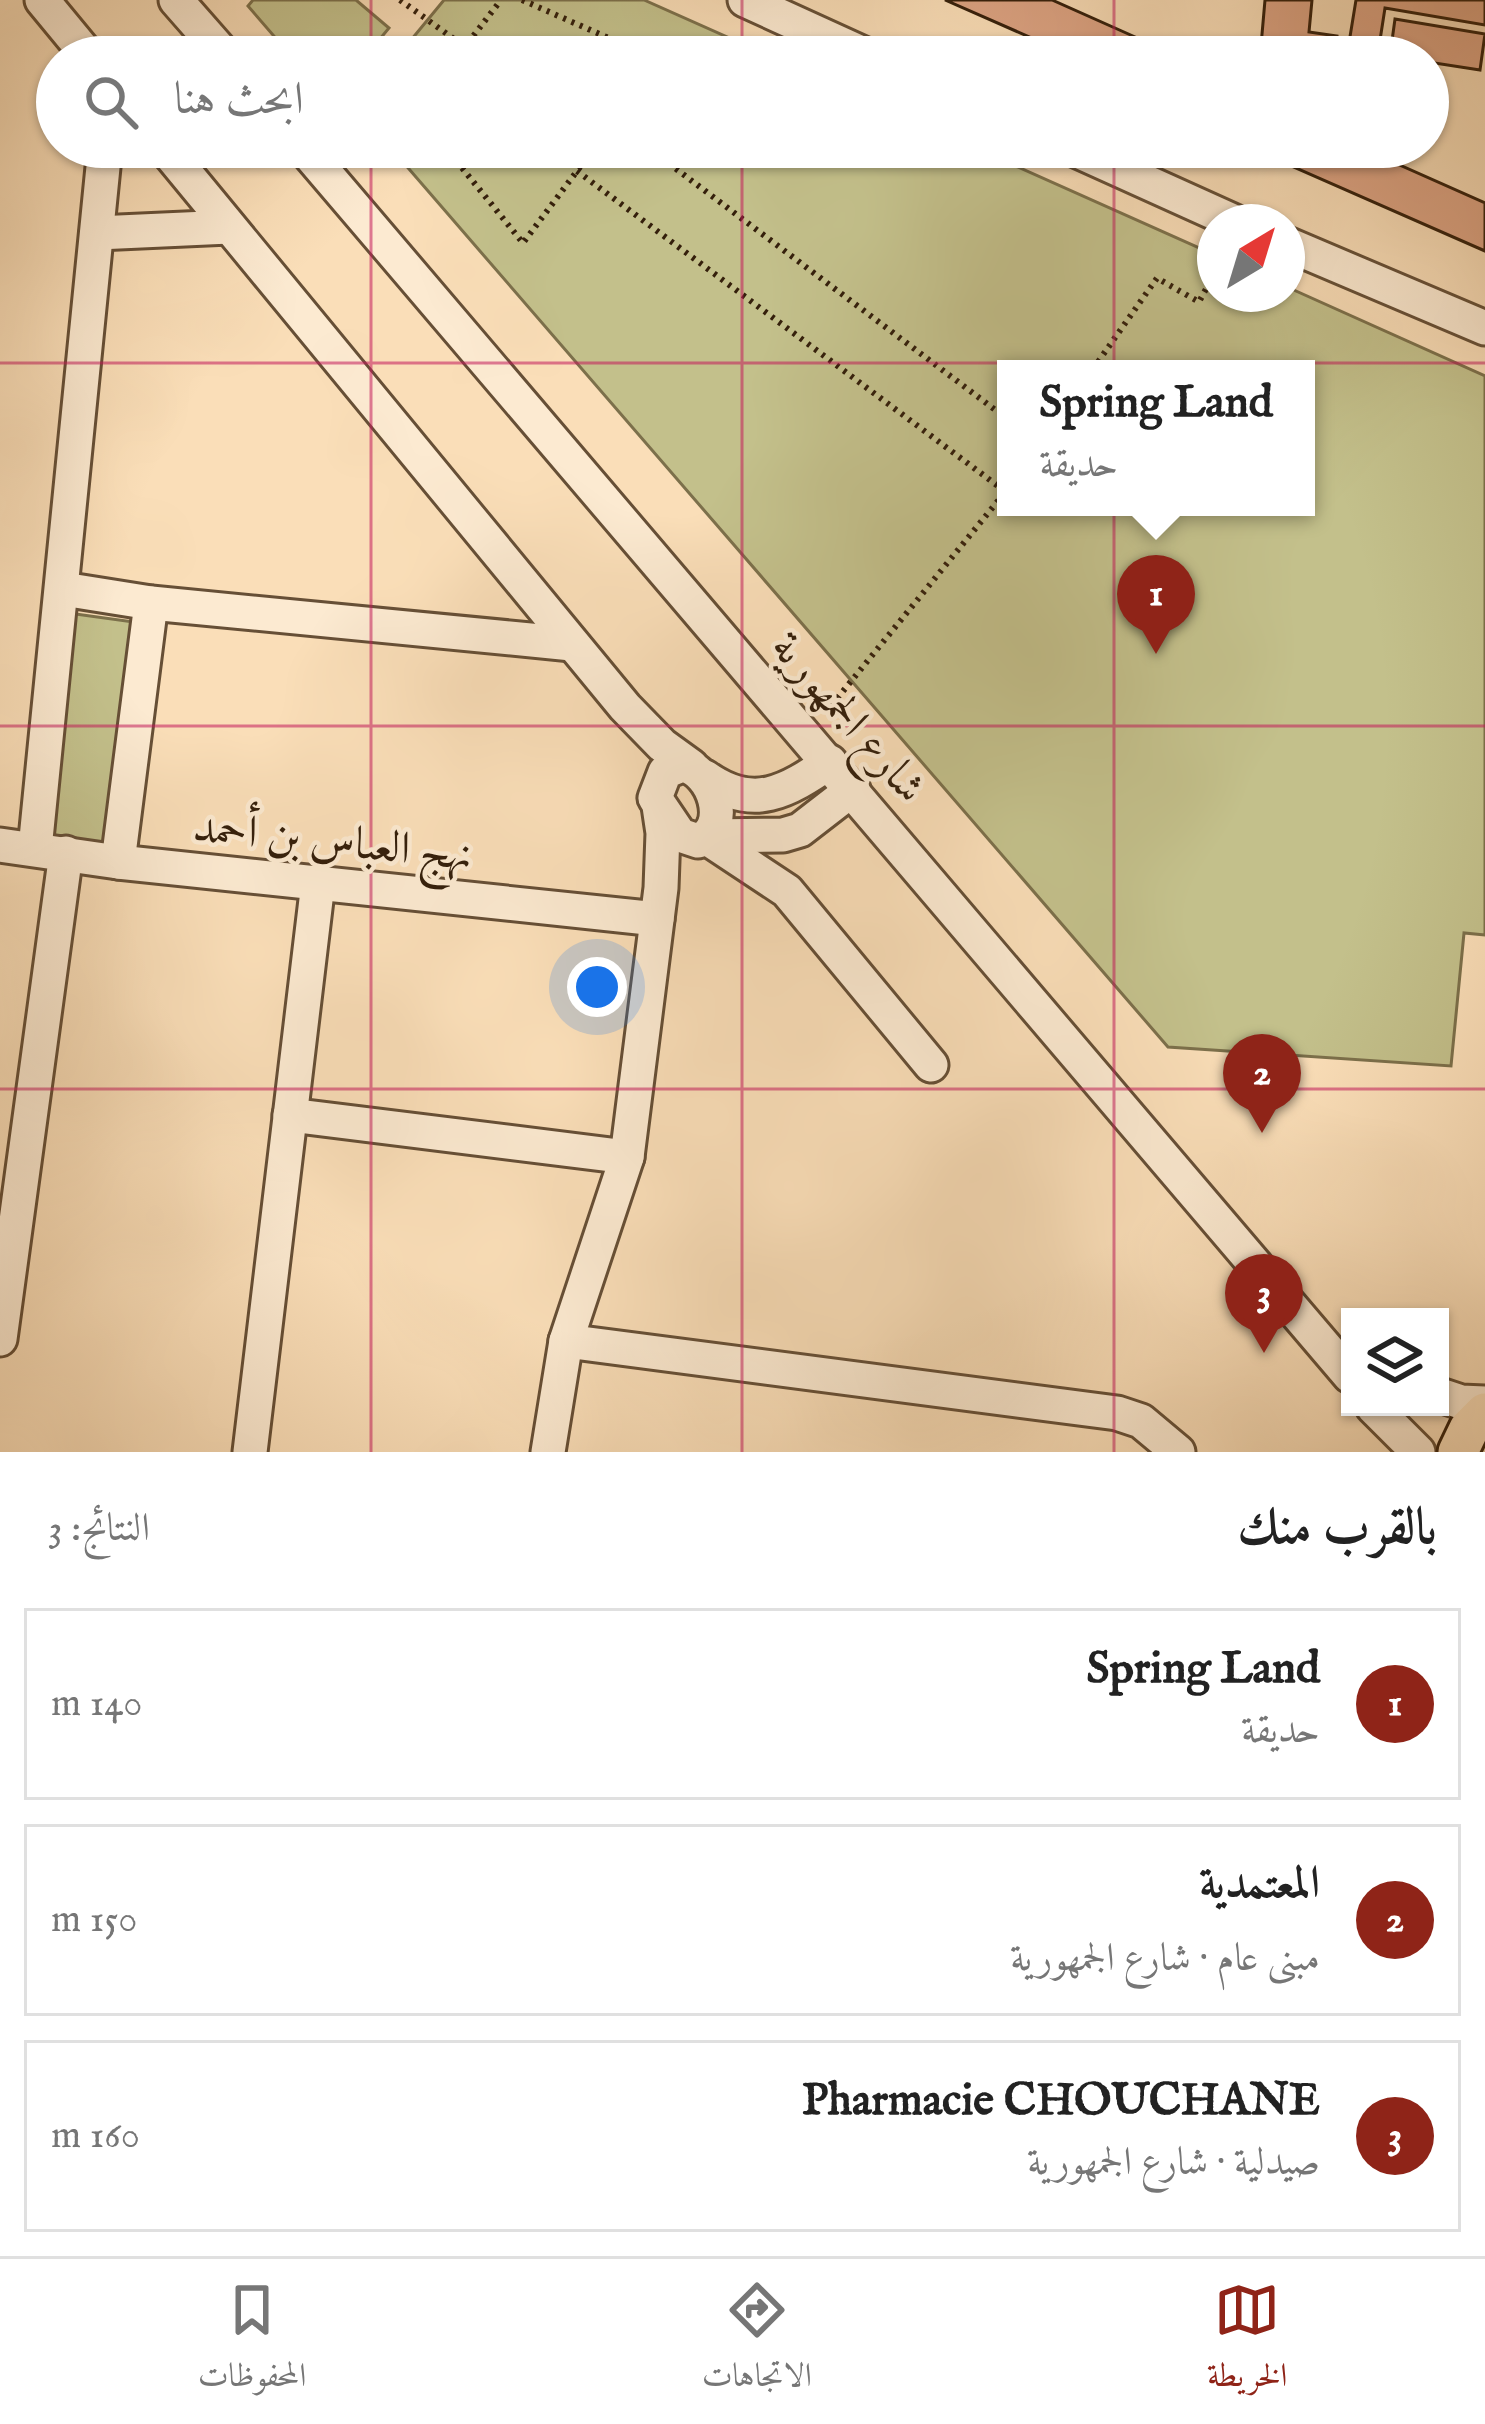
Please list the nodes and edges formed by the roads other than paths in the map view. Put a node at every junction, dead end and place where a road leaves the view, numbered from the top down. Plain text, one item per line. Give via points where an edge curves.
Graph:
1 (42, 0) edge
2 (180, 0) edge
3 (745, 0) edge
4 (72, 36) edge
5 (209, 36) edge
6 (825, 36) edge
7 (104, 168) edge
8 (181, 168) edge
9 (321, 168) edge
10 (1115, 168) edge
11 (1197, 205) edge
12 (230, 227) junction
13 (97, 233) junction
14 (1305, 252) edge
15 (1485, 328) edge
16 (62, 589) junction
17 (151, 603) junction
18 (572, 644) junction
19 (625, 707) junction
20 (830, 762) junction
21 (698, 771) junction
22 (853, 789) junction
23 (657, 797) junction
24 (707, 838) junction
25 (0, 845) edge
26 (50, 851) junction
27 (118, 862) junction
28 (319, 884) junction
29 (659, 903) junction
30 (932, 1065) dead end
31 (290, 1115) junction
32 (627, 1157) junction
33 (0, 1339) edge
34 (566, 1341) junction
35 (1339, 1352) edge
36 (1449, 1398) edge
37 (1485, 1403) edge
38 (1485, 1413) edge
39 (1382, 1416) edge
40 (250, 1452) edge
41 (548, 1452) edge
42 (1178, 1452) edge
43 (1418, 1452) edge
44 (1458, 1452) edge

1 - 4 street
2 - 5 street
3 - 6 street
7 - 13 street
8 - 12 street
9 - 20 street, شارع الجمهورية
10 - 11 street
12 - 13 street
12 - 18 street
13 - 16 street
14 - 15 street
16 - 17 street
16 - 26 street
17 - 18 street
17 - 27 street
18 - 19 street
19 - 21 street
19 - 23 street
20 - 21 street via 770,795 722,789
20 - 22 street, شارع الجمهورية
21 - 23 street via 665,772
21 - 24 street via 716,817
22 - 24 street via 800,830
22 - 35 street, شارع الجمهورية
23 - 24 street via 685,839
23 - 29 street
24 - 29 street via 672,866
24 - 30 street via 787,891
25 - 26 street, نهج العباس بن أحمد
26 - 27 street, نهج العباس بن أحمد
26 - 33 street
27 - 28 street, نهج العباس بن أحمد
28 - 29 street, نهج العباس بن أحمد
28 - 31 street
29 - 32 street
31 - 32 street
31 - 40 street
32 - 34 street
34 - 41 street
34 - 42 street via 1117,1413 1141,1421
36 - 37 street
38 - 44 main road
39 - 43 street

